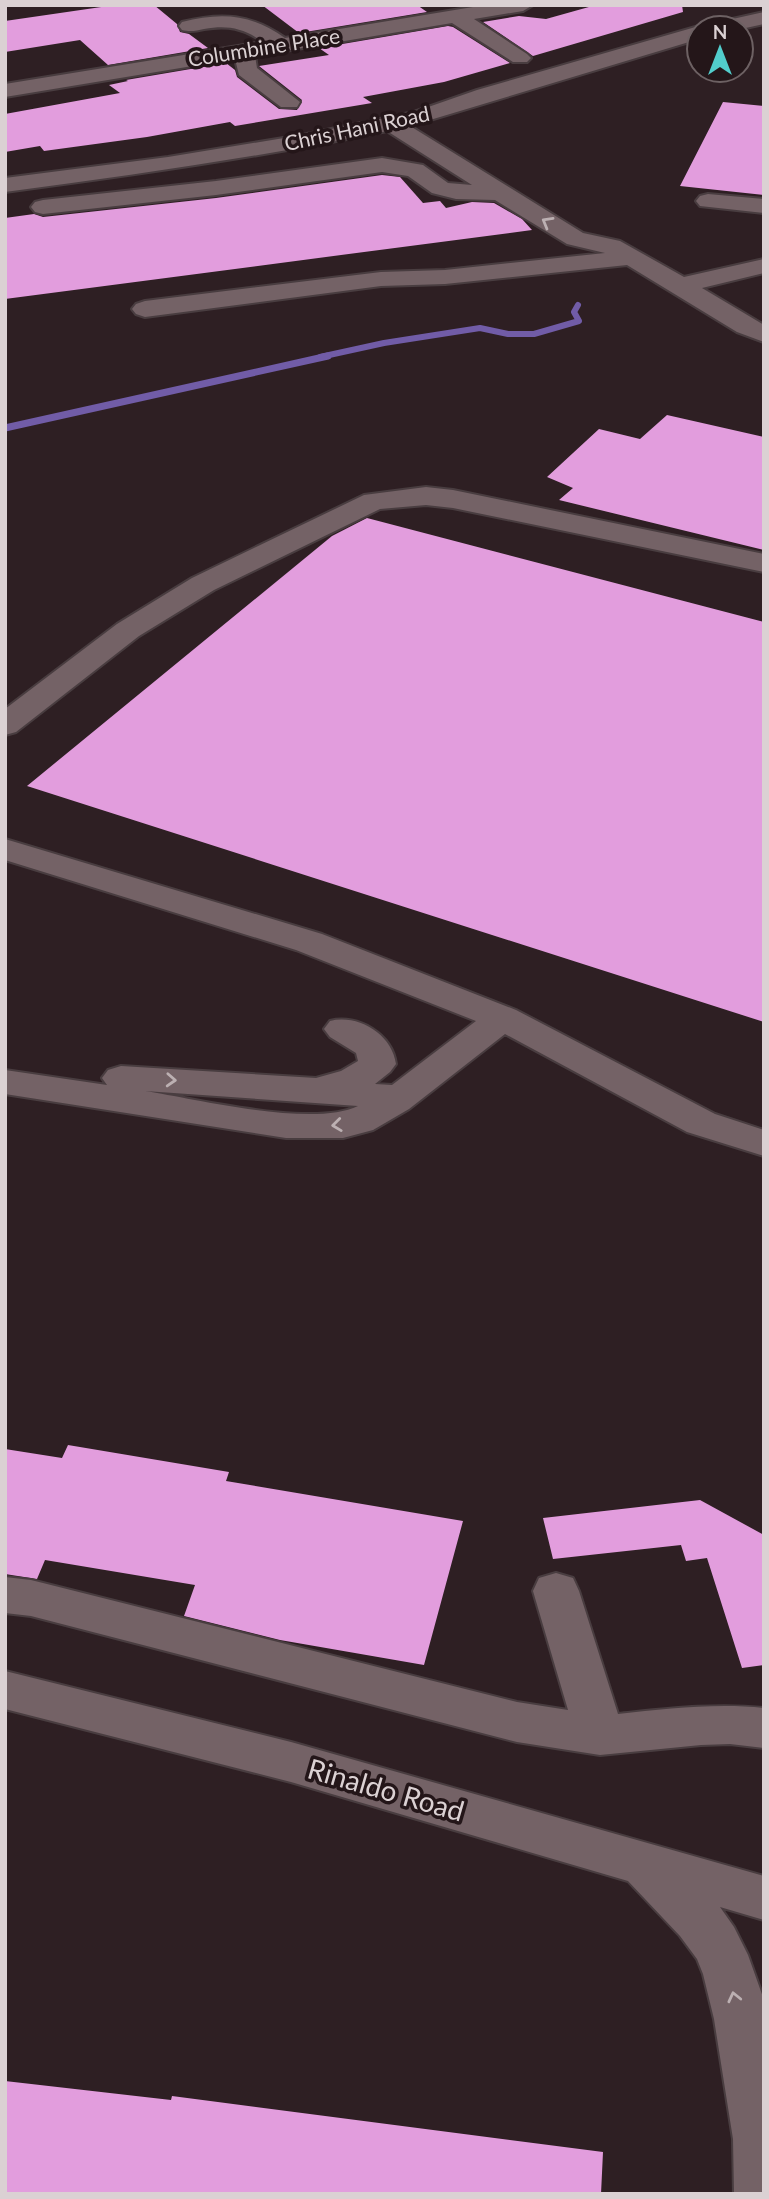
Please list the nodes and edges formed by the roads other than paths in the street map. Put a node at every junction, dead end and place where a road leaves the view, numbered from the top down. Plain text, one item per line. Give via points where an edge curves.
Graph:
1 (252, 5) edge
2 (523, 5) edge
3 (455, 16) junction
4 (188, 26) dead end
5 (685, 36) edge
6 (273, 39) junction
7 (244, 51) junction
8 (520, 58) dead end
9 (5, 91) edge
10 (289, 102) dead end
11 (419, 118) junction
12 (391, 124) junction
13 (527, 183) dead end
14 (5, 185) edge
15 (503, 193) junction
16 (708, 201) dead end
17 (764, 206) edge
18 (18, 210) dead end
19 (584, 217) dead end
20 (621, 251) junction
21 (764, 266) edge
22 (681, 285) junction
23 (145, 309) dead end
24 (764, 334) edge
25 (764, 563) edge
26 (5, 724) edge
27 (5, 849) edge
28 (503, 1018) junction
29 (343, 1029) dead end
30 (5, 1070) edge
31 (5, 1082) edge
32 (312, 1089) junction
33 (398, 1098) junction
34 (764, 1143) edge
35 (556, 1591) dead end
36 (5, 1595) edge
37 (5, 1690) edge
38 (764, 1728) edge
39 (600, 1735) junction
40 (641, 1864) junction
41 (764, 1898) edge
42 (763, 2061) edge
43 (761, 2136) junction
44 (762, 2194) edge

1 - 6 street via 275,27
2 - 3 street, Columbine Place
3 - 6 street, Columbine Place
3 - 8 street
4 - 6 street via 243,21
5 - 11 street, Chris Hani Road
6 - 7 street, Columbine Place
7 - 9 street, Columbine Place
7 - 10 street via 247,69
11 - 12 street, Chris Hani Road
11 - 13 street
12 - 14 street, Chris Hani Road via 168,164
12 - 15 street
15 - 18 street via 456,192 440,188 415,170 382,165
20 -> 15 street via 576,239
16 - 17 street
19 - 20 street
20 - 22 street
20 - 23 street via 446,277 381,279
21 - 22 street
22 - 24 street
25 - 26 street via 453,499 426,496 374,501 193,590 128,630
27 - 28 street via 309,942
28 - 33 street
28 - 34 street via 701,1123
29 - 32 street via 370,1045 377,1064 365,1076 347,1083
30 -> 32 street
33 -> 31 street via 358,1121 311,1127
32 - 33 street
35 - 39 street
36 - 39 street via 517,1722
37 - 40 street, Rinaldo Road via 343,1777
38 - 39 street via 701,1725
40 - 41 street, Rinaldo Road
43 -> 40 street via 734,1993 722,1954 695,1914
42 - 43 street
43 - 44 street

